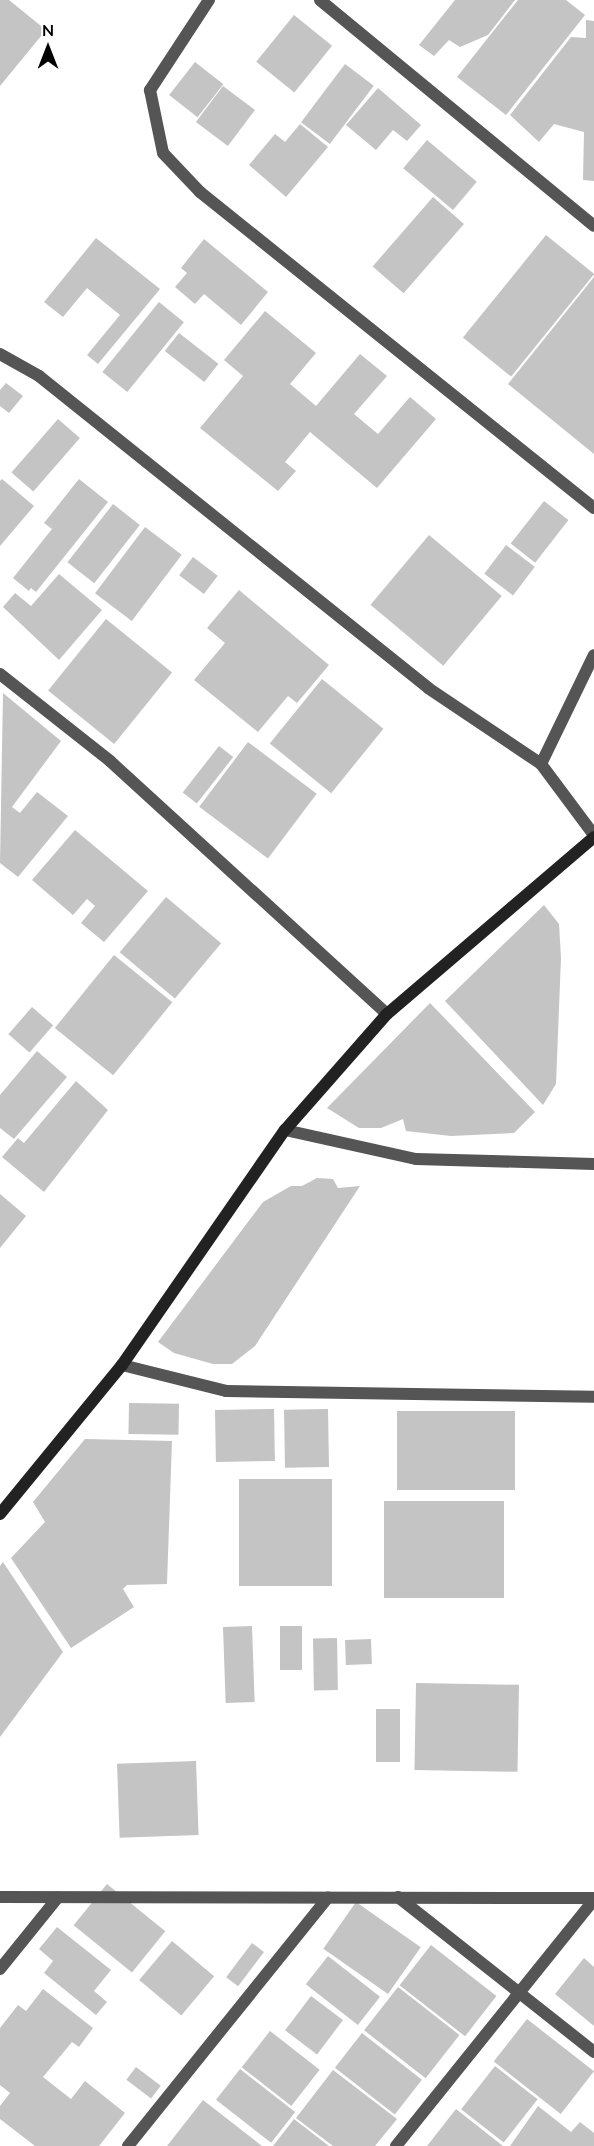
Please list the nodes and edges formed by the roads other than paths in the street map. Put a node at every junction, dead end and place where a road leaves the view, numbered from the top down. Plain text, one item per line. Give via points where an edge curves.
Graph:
1 (208, 0) edge
2 (320, 0) edge
3 (594, 226) edge
4 (0, 354) edge
5 (594, 508) edge
6 (594, 655) edge
7 (0, 674) edge
8 (541, 764) junction
9 (594, 836) edge
10 (387, 1014) junction
11 (285, 1130) junction
12 (594, 1164) edge
13 (122, 1365) junction
14 (594, 1397) edge
15 (0, 1514) edge
16 (0, 1897) edge
17 (58, 1897) junction
18 (328, 1897) junction
19 (398, 1897) junction
20 (594, 1899) edge
21 (0, 1969) edge
22 (517, 1993) junction
23 (594, 2052) edge
24 (128, 2146) edge
25 (396, 2146) edge

1 - 5 street via 150,90 163,153 200,192
2 - 3 street
4 - 8 street via 39,376 428,688
6 - 8 street
7 - 10 street via 110,762
8 - 9 street
9 - 10 street
10 - 11 street
11 - 12 street via 416,1159
11 - 13 street
13 - 14 street via 226,1391
13 - 15 street
16 - 17 street
17 - 18 street
17 - 21 street
18 - 19 street
18 - 24 street
19 - 20 street
19 - 22 street
20 - 22 street
22 - 23 street
22 - 25 street

